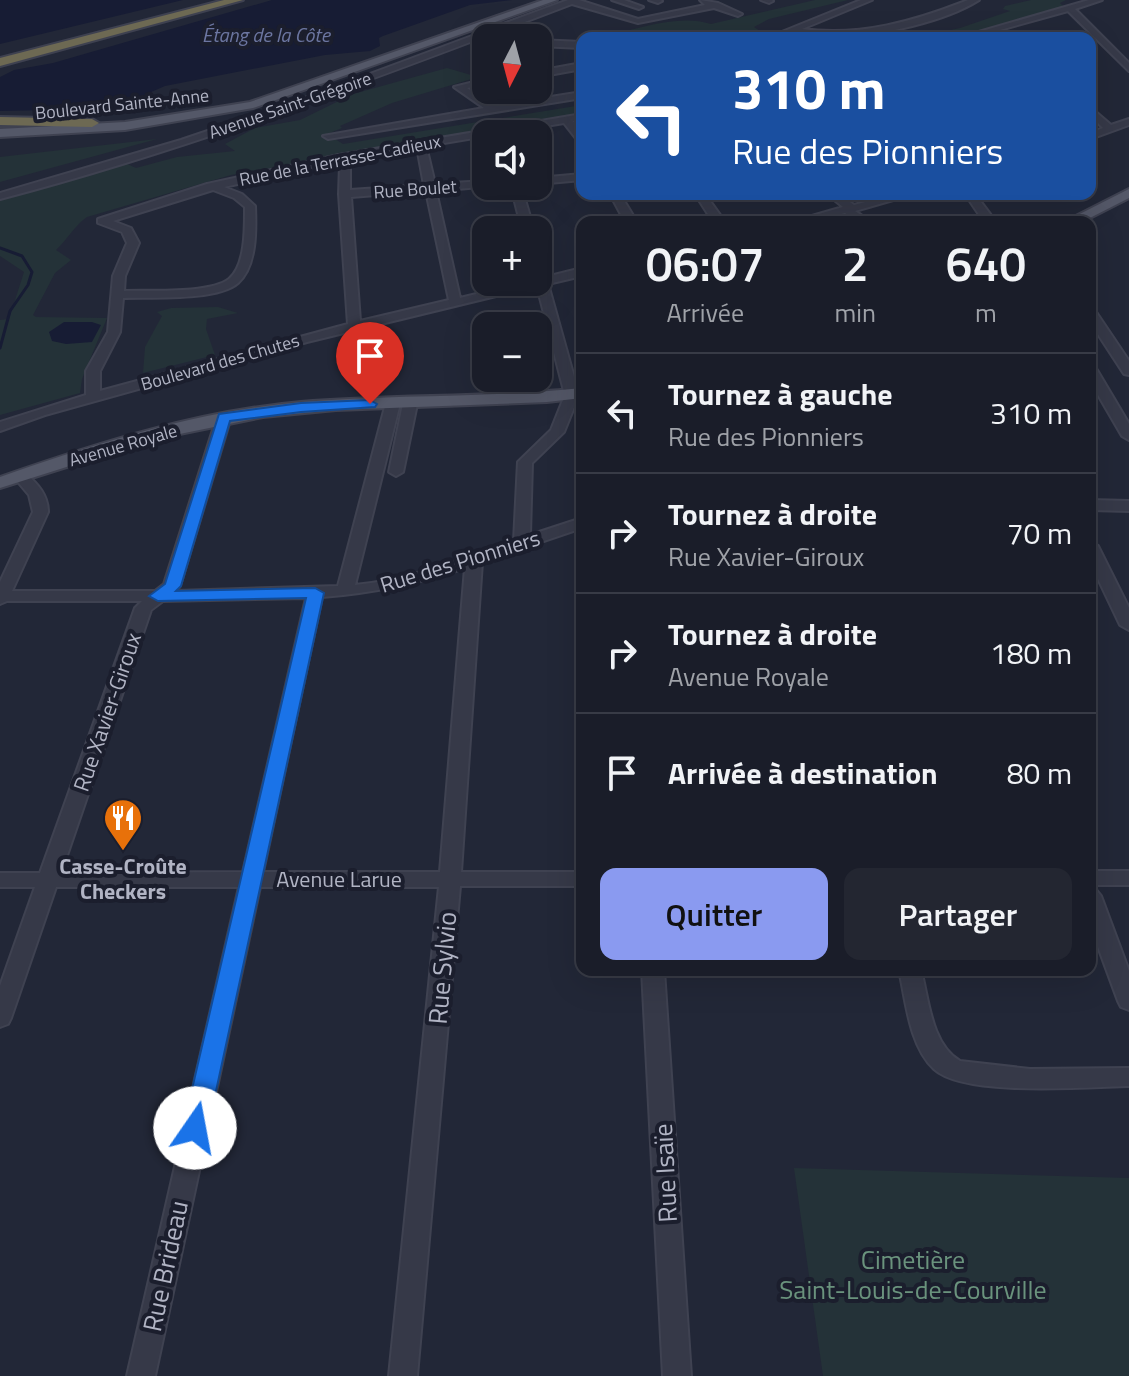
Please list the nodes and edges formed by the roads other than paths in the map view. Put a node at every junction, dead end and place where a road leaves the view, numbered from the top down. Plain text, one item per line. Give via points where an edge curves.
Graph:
1 (213, 0) edge
2 (237, 0) edge
3 (552, 0) edge
4 (616, 0) edge
5 (699, 0) edge
6 (868, 0) edge
7 (975, 0) edge
8 (1098, 0) edge
9 (573, 1) edge
10 (715, 3) edge
11 (639, 7) dead end
12 (1070, 8) junction
13 (738, 14) dead end
14 (183, 16) junction
15 (497, 23) junction
16 (793, 30) junction
17 (788, 32) edge
18 (806, 32) edge
19 (871, 32) edge
20 (994, 32) edge
21 (1094, 32) edge
22 (1096, 34) edge
23 (552, 44) edge
24 (576, 45) edge
25 (0, 50) edge
26 (0, 56) edge
27 (0, 62) edge
28 (1129, 68) edge
29 (576, 69) edge
30 (0, 70) edge
31 (552, 72) edge
32 (338, 76) junction
33 (472, 85) edge
34 (472, 96) edge
35 (576, 96) edge
36 (553, 100) joint
37 (484, 104) edge
38 (492, 109) junction
39 (1096, 116) edge
40 (576, 118) edge
41 (567, 120) junction
42 (1129, 122) edge
43 (92, 123) joint
44 (552, 123) edge
45 (1109, 129) junction
46 (2, 130) edge
47 (576, 134) edge
48 (1096, 134) edge
49 (328, 136) dead end
50 (472, 137) edge
51 (421, 145) junction
52 (339, 158) junction
53 (576, 178) edge
54 (552, 180) edge
55 (472, 185) edge
56 (211, 186) junction
57 (428, 187) junction
58 (1129, 193) edge
59 (344, 194) junction
60 (0, 196) edge
61 (842, 200) edge
62 (885, 200) edge
63 (849, 209) junction
64 (821, 216) edge
65 (858, 216) edge
66 (1083, 216) edge
67 (576, 272) edge
68 (552, 274) edge
69 (118, 295) junction
70 (474, 296) edge
71 (547, 296) edge
72 (455, 302) junction
73 (1096, 321) edge
74 (354, 326) junction
75 (1129, 371) edge
76 (1096, 380) edge
77 (576, 391) edge
78 (576, 394) edge
79 (576, 396) edge
80 (93, 397) junction
81 (401, 404) junction
82 (224, 417) junction
83 (0, 427) edge
84 (1129, 436) edge
85 (396, 472) dead end
86 (20, 476) junction
87 (0, 483) edge
88 (1096, 505) edge
89 (1129, 506) edge
90 (576, 525) edge
91 (522, 542) junction
92 (1096, 558) edge
93 (474, 560) junction
94 (345, 591) junction
95 (315, 593) junction
96 (158, 596) junction
97 (1, 597) edge
98 (1129, 625) edge
99 (1096, 878) edge
100 (1129, 878) edge
101 (450, 879) junction
102 (576, 879) edge
103 (0, 880) edge
104 (49, 880) junction
105 (249, 880) junction
106 (1096, 912) edge
107 (653, 976) edge
108 (912, 976) edge
109 (1129, 1001) edge
110 (0, 1018) edge
111 (1129, 1077) edge
112 (141, 1376) edge
113 (403, 1376) edge
114 (677, 1376) edge

1 - 25 highway
1 - 26 highway
2 - 14 highway
3 - 15 main road, Boulevard Sainte-Anne
4 - 11 street
5 - 10 street
6 - 16 street
7 - 19 street
8 - 12 street
9 - 10 street via 638,21
9 - 15 street, Avenue Saint-Grégoire
10 - 13 street
12 - 20 street
12 - 21 street
14 - 27 highway
14 - 30 highway
15 - 32 main road, Boulevard Sainte-Anne
15 - 60 street, Avenue Saint-Grégoire via 311,99
16 - 17 street
16 - 18 street
22 - 28 street
23 - 24 street
29 - 31 street
32 - 43 main road, Boulevard Sainte-Anne via 215,108
32 - 46 main road, Boulevard Sainte-Anne via 274,99 199,116 106,128
33 - 34 street via 459,87
35 - 36 street
36 - 38 street
37 - 38 street
38 - 49 street via 411,117
39 - 45 street
40 - 41 street, Rue de la Terrasse-Cadieux
41 - 44 street, Rue de la Terrasse-Cadieux
41 - 47 street
42 - 45 street
43 - 46 highway
45 - 48 street
50 - 51 street, Rue de la Terrasse-Cadieux
51 - 52 street, Rue de la Terrasse-Cadieux
51 - 57 street
52 - 56 street, Rue de la Terrasse-Cadieux
52 - 59 street via 345,164
53 - 54 street
55 - 57 street, Rue Boulet
56 - 69 street, Rue de la Terrasse-Cadieux via 102,221 127,230 133,243 119,276
56 - 69 street via 250,206 252,231 238,277 210,288
57 - 59 street, Rue Boulet
57 - 72 street
58 - 66 main road
59 - 74 street
61 - 63 street
62 - 63 street
63 - 64 street
63 - 65 street
67 - 68 street, Boulevard des Chutes
69 - 80 street via 114,332 93,371
70 - 72 street, Boulevard des Chutes
71 - 77 street
72 - 74 street, Boulevard des Chutes
73 - 75 street
74 - 80 street, Boulevard des Chutes
76 - 84 street
78 - 81 main road, Avenue Royale
79 - 91 street via 557,432 525,462
80 - 83 street, Boulevard des Chutes
81 - 82 main road, Avenue Royale via 301,407
81 - 85 street
81 - 94 street
82 - 86 main road, Avenue Royale via 128,440
82 - 96 street, Rue Xavier-Giroux via 172,586
86 - 87 main road, Avenue Royale
86 - 97 street via 38,493 42,506
88 - 89 street
90 - 91 street, Rue des Pionniers
91 - 93 street, Rue des Pionniers
92 - 98 street
93 - 94 street, Rue des Pionniers via 411,581
93 - 101 street, Rue Sylvio
94 - 95 street, Rue des Pionniers
95 - 96 street, Rue des Pionniers
95 - 105 street, Rue Brideau
96 - 97 street, Rue des Pionniers
96 - 104 street, Rue Xavier-Giroux via 143,608
99 - 100 street
101 - 102 street, Avenue Larue
101 - 105 street, Avenue Larue
101 - 113 street, Rue Sylvio
103 - 104 street, Avenue Larue
104 - 105 street, Avenue Larue
104 - 110 street, Rue Xavier-Giroux
105 - 112 street, Rue Brideau
106 - 109 street
107 - 114 street, Rue Isaïe
108 - 111 street via 930,1041 943,1065 987,1077

